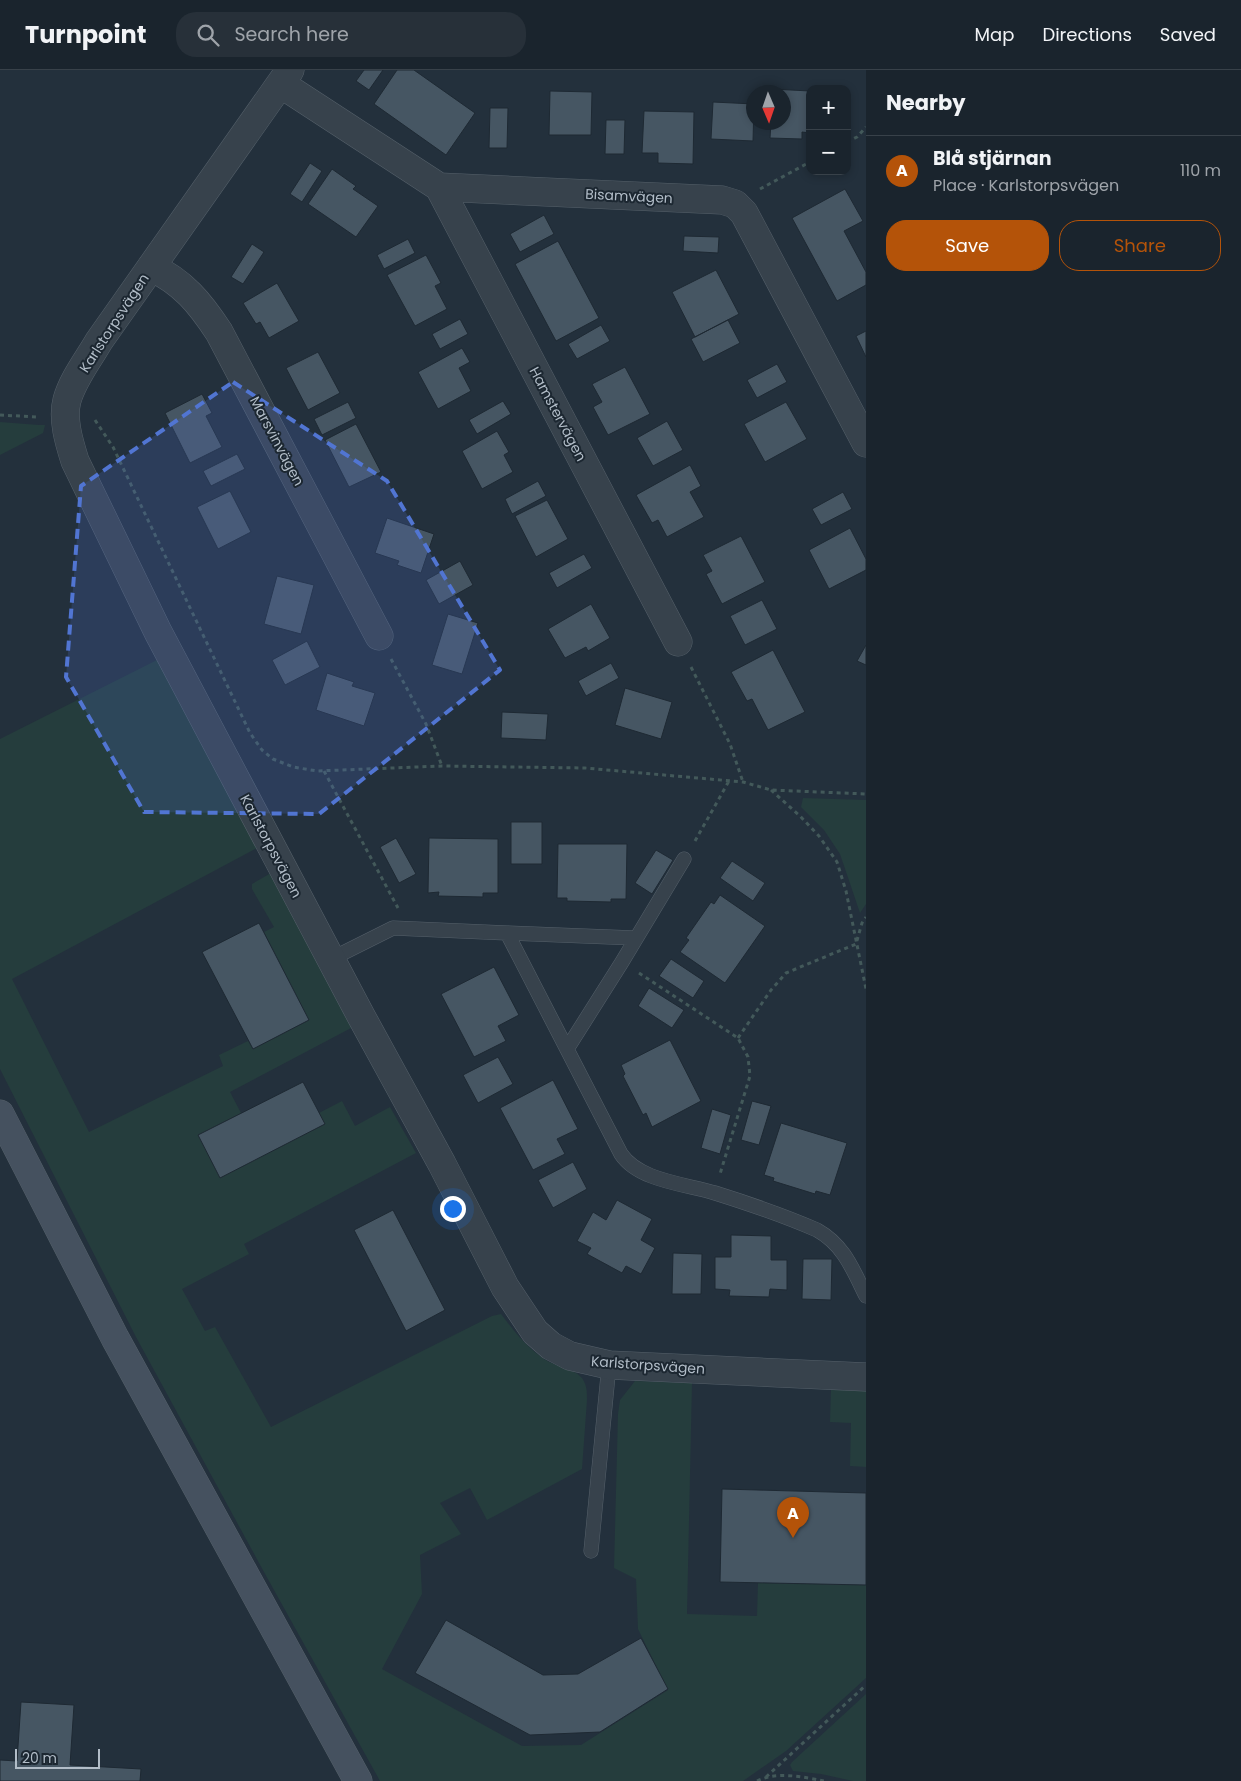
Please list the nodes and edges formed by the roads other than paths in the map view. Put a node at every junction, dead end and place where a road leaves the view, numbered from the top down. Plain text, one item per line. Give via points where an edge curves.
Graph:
1 (285, 77) edge
2 (439, 186) junction
3 (151, 267) junction
4 (866, 442) edge
5 (379, 636) road end
6 (678, 642) road end
7 (684, 859) road end
8 (507, 932) junction
9 (635, 938) junction
10 (331, 959) junction
11 (566, 1049) junction
12 (0, 1114) edge
13 (866, 1296) edge
14 (609, 1365) junction
15 (866, 1377) edge
16 (591, 1551) dead end
17 (358, 1781) edge

1 - 2 street
1 - 3 street, Karlstorpsvägen
2 - 4 street, Bisamvägen via 722,200 735,204 744,213
2 - 6 street, Hamstervägen
3 - 5 street, Marsvinvägen via 169,276 190,294 219,332
3 - 10 street, Karlstorpsvägen via 99,341 76,381 67,400 67,437 75,461 158,632
7 - 9 lane
8 - 9 lane
8 - 10 lane via 394,928
8 - 11 lane
9 - 11 lane
10 - 14 street, Karlstorpsvägen via 519,1309 535,1332 551,1346 570,1356
11 - 13 lane via 620,1154 629,1164 670,1182 714,1193 824,1234 845,1254
12 - 17 main road via 115,1338
14 - 15 street, Karlstorpsvägen
14 - 16 lane

